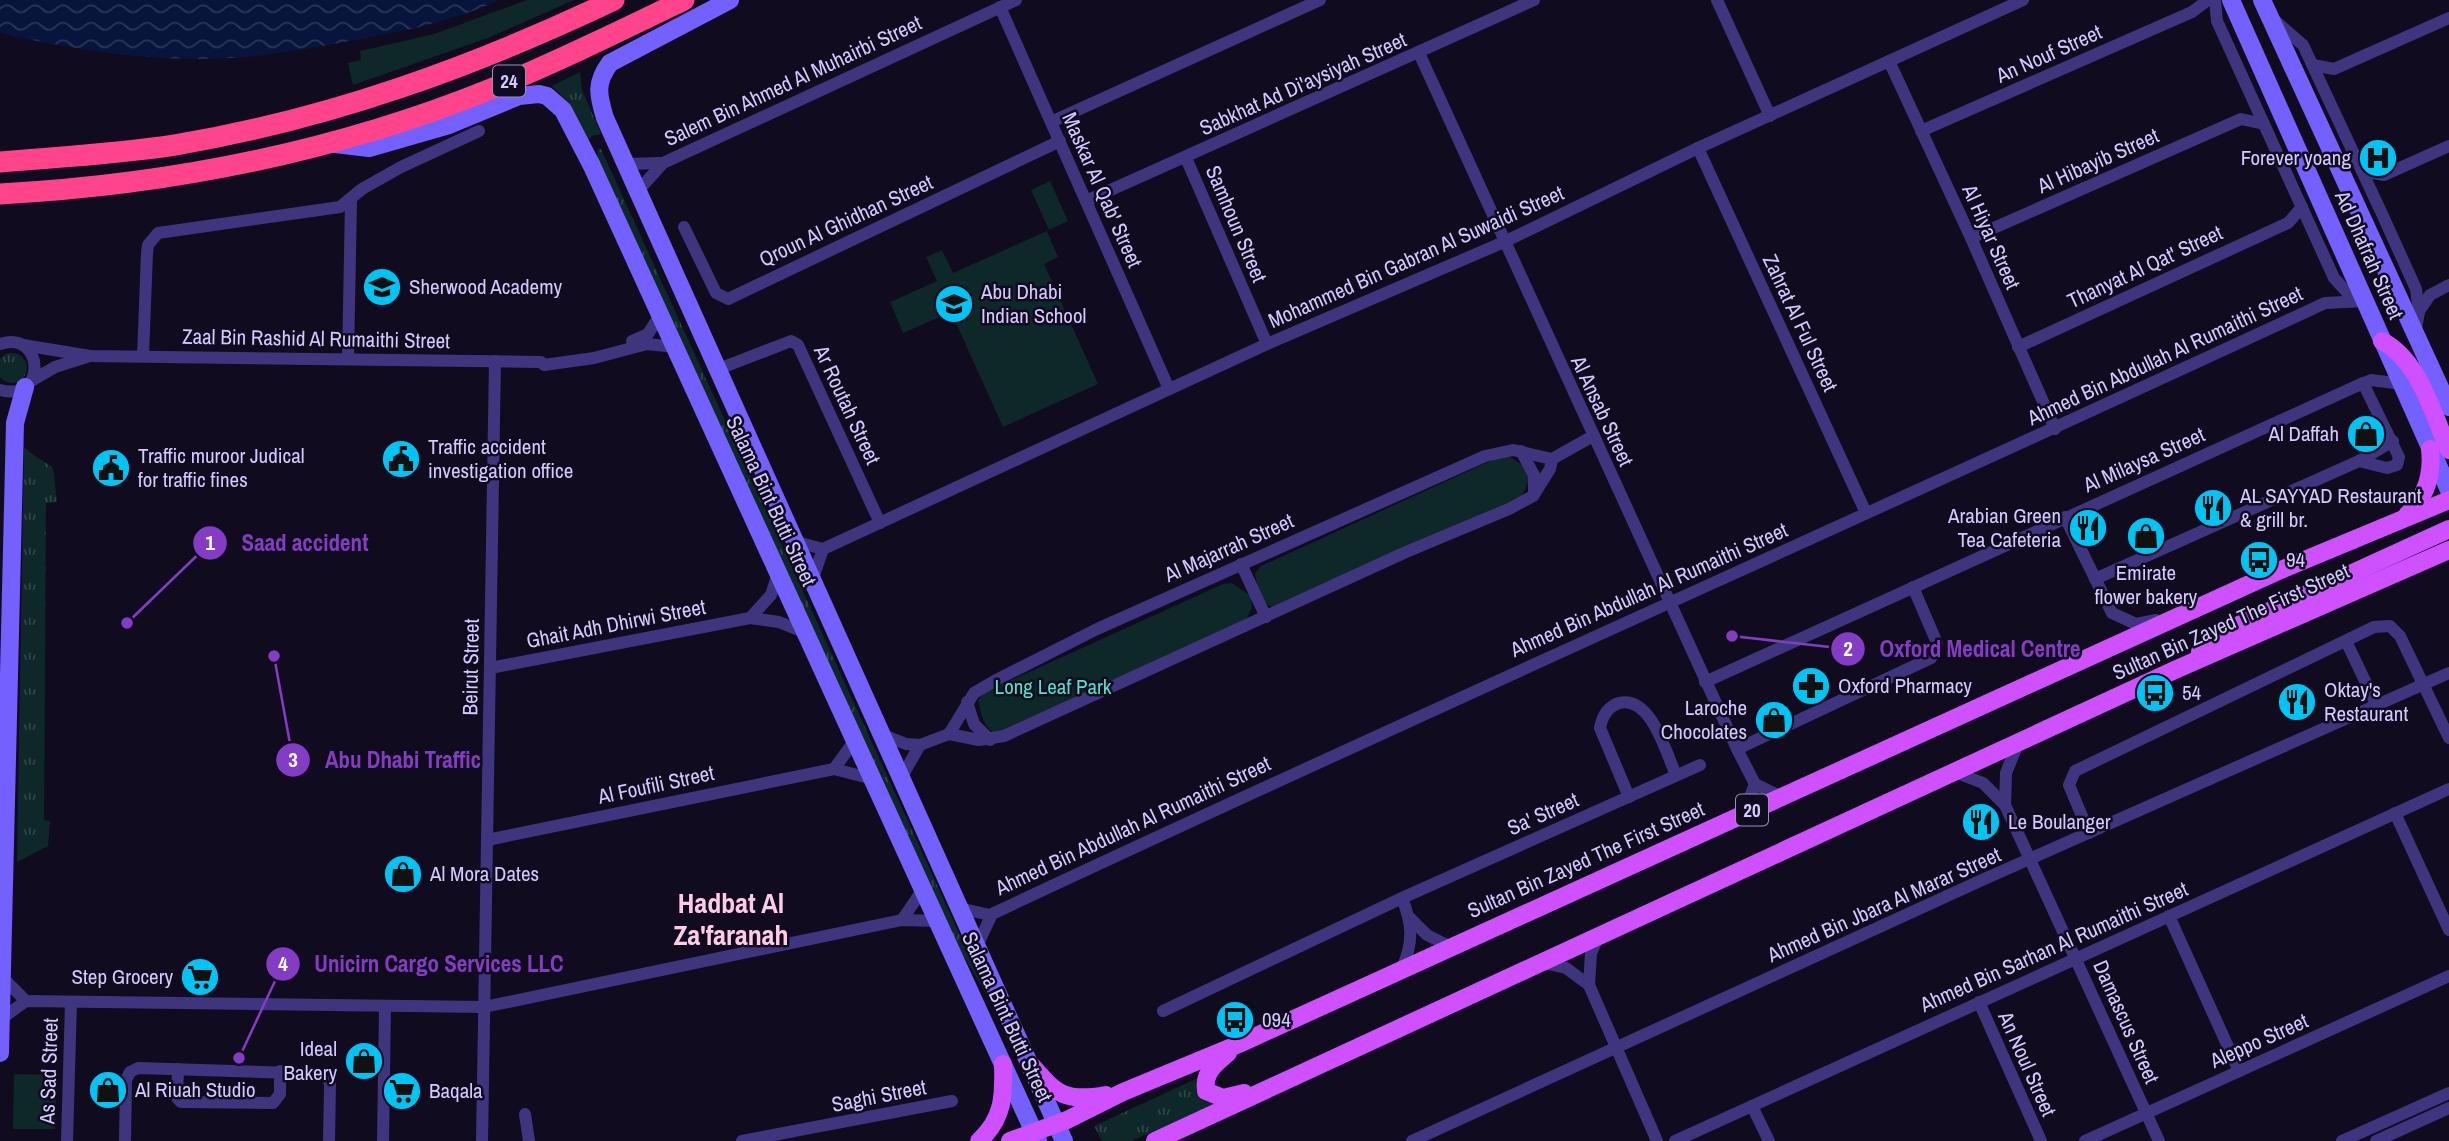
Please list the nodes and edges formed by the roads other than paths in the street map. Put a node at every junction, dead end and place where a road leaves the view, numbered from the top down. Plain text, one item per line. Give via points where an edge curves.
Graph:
1 (614, 0) edge
2 (684, 0) edge
3 (730, 0) edge
4 (1016, 0) edge
5 (1321, 0) edge
6 (1534, 0) edge
7 (1717, 0) edge
8 (2023, 0) edge
9 (2208, 0) edge
10 (2215, 0) edge
11 (2231, 0) edge
12 (2004, 4) edge
13 (2264, 4) edge
14 (1000, 7) junction
15 (2192, 12) junction
16 (2449, 18) edge
17 (2217, 21) junction
18 (1419, 52) junction
19 (1889, 61) junction
20 (2313, 65) junction
21 (2334, 69) junction
22 (2324, 90) junction
23 (2251, 95) junction
24 (1769, 116) junction
25 (2241, 119) junction
26 (1051, 122) junction
27 (2264, 124) junction
28 (479, 131) dead end
29 (1921, 131) junction
30 (1060, 141) junction
31 (327, 143) junction
32 (2449, 146) edge
33 (1698, 148) junction
34 (620, 155) junction
35 (1186, 158) junction
36 (0, 162) edge
37 (663, 163) junction
38 (592, 166) junction
39 (2362, 172) junction
40 (2384, 175) junction
41 (636, 192) junction
42 (0, 194) edge
43 (2374, 196) junction
44 (351, 201) junction
45 (1086, 201) junction
46 (2302, 206) junction
47 (2288, 223) junction
48 (684, 227) dead end
49 (2313, 231) junction
50 (1971, 238) junction
51 (1504, 242) junction
52 (2410, 276) junction
53 (2334, 278) junction
54 (2449, 285) edge
55 (2435, 291) junction
56 (2360, 301) junction
57 (2325, 303) junction
58 (2419, 312) junction
59 (660, 315) junction
60 (2414, 334) junction
61 (0, 344) edge
62 (1267, 344) junction
63 (23, 345) junction
64 (675, 347) junction
65 (2018, 347) junction
66 (2386, 348) junction
67 (90, 356) junction
68 (143, 356) junction
69 (348, 359) junction
70 (495, 361) junction
71 (541, 362) junction
72 (716, 370) junction
73 (2367, 382) junction
74 (28, 384) junction
75 (2402, 384) junction
76 (1170, 389) junction
77 (0, 390) edge
78 (2449, 407) edge
79 (2055, 429) junction
80 (1593, 436) junction
81 (2393, 441) junction
82 (2430, 449) junction
83 (2449, 450) edge
84 (1521, 451) junction
85 (1552, 459) junction
86 (2359, 461) junction
87 (2449, 490) edge
88 (1534, 496) junction
89 (2449, 500) edge
90 (1866, 513) junction
91 (2065, 517) junction
92 (2398, 522) junction
93 (880, 523) junction
94 (2449, 529) edge
95 (793, 541) junction
96 (823, 549) junction
97 (2449, 550) edge
98 (2430, 559) junction
99 (2449, 560) edge
100 (1241, 564) junction
101 (2276, 572) junction
102 (778, 573) junction
103 (2095, 579) junction
104 (812, 582) junction
105 (2325, 585) junction
106 (1913, 587) junction
107 (2222, 597) junction
108 (1668, 603) junction
109 (1266, 617) junction
110 (750, 618) junction
111 (806, 633) junction
112 (2346, 641) junction
113 (490, 668) junction
114 (2178, 669) junction
115 (2449, 673) edge
116 (1705, 682) junction
117 (2423, 683) junction
118 (967, 702) junction
119 (2376, 704) junction
120 (881, 733) junction
121 (949, 734) junction
122 (2449, 738) edge
123 (855, 740) junction
124 (990, 740) junction
125 (919, 745) junction
126 (2017, 746) junction
127 (1737, 749) junction
128 (1700, 765) dead end
129 (834, 769) junction
130 (1958, 773) junction
131 (1676, 775) junction
132 (901, 778) junction
133 (873, 780) junction
134 (1755, 784) junction
135 (2449, 789) edge
136 (1629, 797) junction
137 (1782, 797) junction
138 (2005, 805) junction
139 (2395, 813) junction
140 (1743, 814) junction
141 (2089, 833) junction
142 (487, 840) junction
143 (2032, 859) junction
144 (923, 888) junction
145 (1402, 898) junction
146 (959, 908) junction
147 (990, 915) junction
148 (2169, 916) junction
149 (1409, 917) junction
150 (902, 920) junction
151 (938, 921) junction
152 (2449, 930) edge
153 (1599, 935) junction
154 (977, 947) junction
155 (1451, 947) junction
156 (2076, 958) junction
157 (1537, 964) junction
158 (1402, 968) junction
159 (2449, 976) edge
160 (2, 977) junction
161 (1589, 985) junction
162 (26, 1001) junction
163 (71, 1002) junction
164 (1979, 1002) junction
165 (484, 1007) junction
166 (385, 1008) junction
167 (1163, 1011) dead end
168 (1, 1018) edge
169 (1239, 1044) junction
170 (1617, 1048) junction
171 (0, 1053) edge
172 (1003, 1064) junction
173 (1032, 1066) junction
174 (178, 1069) junction
175 (280, 1071) junction
176 (2239, 1071) junction
177 (1284, 1083) junction
178 (1123, 1092) junction
179 (2449, 1093) edge
180 (952, 1101) dead end
181 (1752, 1105) junction
182 (2449, 1108) edge
183 (2147, 1113) junction
184 (525, 1114) dead end
185 (1056, 1124) junction
186 (816, 1135) edge
187 (1036, 1136) edge
188 (67, 1141) edge
189 (125, 1141) edge
190 (329, 1141) edge
191 (383, 1141) edge
192 (482, 1141) edge
193 (529, 1141) edge
194 (742, 1141) edge
195 (979, 1141) edge
196 (1010, 1141) edge
197 (1064, 1141) edge
198 (1156, 1141) edge
199 (1412, 1141) edge
200 (1657, 1141) edge
201 (1675, 1141) edge
202 (1769, 1141) edge
203 (2041, 1141) edge
204 (2085, 1141) edge
205 (2159, 1141) edge
206 (2342, 1141) edge
207 (2376, 1141) edge

1 - 36 highway, 24 via 478,62 410,87 279,124 130,151
2 - 31 highway, 24 via 489,89
3 - 34 main road, Salama Bint Butti Street via 622,54 602,73 597,89
4 - 14 street, Salem Bin Ahmed Al Muhairbi Street
5 - 26 street
6 - 18 street, Sabkhat Ad Di'aysiyah Street
7 - 24 street
8 - 12 street, Mohammed Bin Gabran Al Suwaidi Street
9 - 15 street, An Nouf Street
10 - 17 street
11 - 56 main road, Ad Dhafrah Street
12 - 19 street, Mohammed Bin Gabran Al Suwaidi Street
13 - 20 street, Ad Dhafrah Street via 2298,39
13 - 60 main road, Ad Dhafrah Street
14 - 26 street, Maskar Al Qab' Street
14 - 37 street, Salem Bin Ahmed Al Muhairbi Street
15 - 17 street
15 - 29 street, An Nouf Street
16 - 21 street
17 - 23 street
18 - 35 street, Sabkhat Ad Di'aysiyah Street
18 - 51 street, Al Ansab Street
19 - 24 street, Mohammed Bin Gabran Al Suwaidi Street
19 - 29 street, Al Hiyar Street
20 - 21 street
20 - 22 street, Ad Dhafrah Street
21 - 22 street
22 - 39 street, Ad Dhafrah Street
23 - 25 street
23 - 27 street
24 - 33 street, Mohammed Bin Gabran Al Suwaidi Street
25 - 27 street
25 - 50 street, Al Hibayib Street
26 - 30 street, Maskar Al Qab' Street
27 - 46 street
28 - 44 street via 401,167 362,189
29 - 50 street, Al Hiyar Street
30 - 45 street, Maskar Al Qab' Street
30 - 48 street, Qroun Al Ghidhan Street via 728,299 716,293
31 - 38 main road, Salama Bint Butti Street via 369,148 449,125 519,96 539,94 563,110
31 - 42 highway, 24 via 161,178
32 - 40 street
33 - 51 street, Mohammed Bin Gabran Al Suwaidi Street
33 - 90 street, Zahrat Al Ful Street
34 - 37 street, Salem Bin Ahmed Al Muhairbi Street
34 - 38 main road via 607,139 599,140
34 - 41 main road, Salama Bint Butti Street
35 - 45 street, Sabkhat Ad Di'aysiyah Street
35 - 62 street, Samhoun Street
37 - 41 street, Salem Bin Ahmed Al Muhairbi Street
38 - 59 main road, Salama Bint Butti Street
39 - 40 street
39 - 43 street, Ad Dhafrah Street
40 - 43 street
41 - 72 main road, Salama Bint Butti Street
43 - 52 street, Ad Dhafrah Street
44 - 68 street via 331,209 158,233 147,253
44 - 69 street
45 - 76 street, Maskar Al Qab' Street
46 - 47 street, Thanyat Al Qat' Street
46 - 49 street
47 - 49 street
47 - 65 street, Thanyat Al Qat' Street
49 - 53 street
50 - 65 street, Al Hiyar Street
51 - 62 street, Mohammed Bin Gabran Al Suwaidi Street
51 - 80 street, Al Ansab Street
52 - 55 street
52 - 58 street, Ad Dhafrah Street
53 - 56 street
53 - 57 street, Ahmed Bin Abdullah Al Rumaithi Street
54 - 55 street
55 - 58 street
56 - 57 street, Ahmed Bin Abdullah Al Rumaithi Street
56 - 66 main road, Ad Dhafrah Street
57 - 79 street, Ahmed Bin Abdullah Al Rumaithi Street
58 - 60 street, Ad Dhafrah Street
59 - 64 main road, Salama Bint Butti Street
59 - 71 street, Zaal Bin Rashid Al Rumaithi Street via 652,330 638,340 544,357
60 - 78 main road, Ad Dhafrah Street
61 - 63 street, Zaal Bin Rashid Al Rumaithi Street
62 - 76 street, Mohammed Bin Gabran Al Suwaidi Street
63 - 67 street, Zaal Bin Rashid Al Rumaithi Street
63 - 74 street via 36,365
64 - 71 street, Zaal Bin Rashid Al Rumaithi Street via 654,343 570,362
64 - 102 main road, Salama Bint Butti Street
65 - 79 street, Al Hiyar Street
66 - 73 street
66 - 75 main road, Ad Dhafrah Street
66 - 83 main road via 2399,351 2410,364
67 - 68 street, Zaal Bin Rashid Al Rumaithi Street
67 - 74 street, Zaal Bin Rashid Al Rumaithi Street
68 - 69 street, Zaal Bin Rashid Al Rumaithi Street
69 - 70 street, Zaal Bin Rashid Al Rumaithi Street
70 - 71 street, Zaal Bin Rashid Al Rumaithi Street
70 - 113 street, Beirut Street
72 - 93 street, Ar Routah Street via 791,341 798,345
72 - 95 main road, Salama Bint Butti Street
73 - 75 street
73 - 81 street
73 - 91 street, Al Milaysa Street
74 - 77 street, Zaal Bin Rashid Al Rumaithi Street via 9,392
74 - 160 main road via 15,423
75 - 82 main road, Ad Dhafrah Street
76 - 93 street, Mohammed Bin Gabran Al Suwaidi Street
79 - 90 street, Ahmed Bin Abdullah Al Rumaithi Street
80 - 85 street
80 - 108 street, Al Ansab Street
81 - 86 street
81 - 86 street via 2397,465 2387,468
82 - 87 main road, Ad Dhafrah Street
82 - 92 main road via 2427,486
84 - 85 street, Al Majarrah Street
84 - 88 street via 1534,475
84 - 100 street, Al Majarrah Street via 1485,456
85 - 88 street
86 - 103 street
88 - 109 street
89 - 92 main road, Sultan Bin Zayed The First Street / 20
90 - 108 street, Ahmed Bin Abdullah Al Rumaithi Street
91 - 103 street
91 - 106 street, Al Milaysa Street
92 - 101 main road, Sultan Bin Zayed The First Street / 20
93 - 96 street, Mohammed Bin Gabran Al Suwaidi Street
94 - 105 main road
95 - 96 street
95 - 104 main road, Salama Bint Butti Street
96 - 104 street
97 - 98 main road, Sultan Bin Zayed The First Street / 20
98 - 99 main road
98 - 114 main road, Sultan Bin Zayed The First Street / 20
100 - 109 street
100 - 118 street, Al Majarrah Street via 1097,629 998,679
101 - 105 main road via 2320,569 2326,572
101 - 107 main road, Sultan Bin Zayed The First Street / 20
102 - 110 street via 769,598
102 - 111 main road, Salama Bint Butti Street
103 - 107 street via 2112,613 2136,624
104 - 120 main road, Salama Bint Butti Street
105 - 114 main road via 2228,630
106 - 116 street, Al Milaysa Street
106 - 127 street via 1937,643 1931,658
107 - 137 main road, Sultan Bin Zayed The First Street / 20
108 - 116 street, Al Ansab Street
108 - 147 street, Ahmed Bin Abdullah Al Rumaithi Street
109 - 124 street
110 - 111 street, Ghait Adh Dhirwi Street via 777,621
110 - 113 street, Ghait Adh Dhirwi Street
111 - 123 main road, Salama Bint Butti Street
112 - 117 street via 2374,627 2390,626 2400,636
112 - 119 street
112 - 141 street via 2075,771 2069,785
113 - 142 street, Beirut Street
114 - 126 main road, Sultan Bin Zayed The First Street / 20
115 - 117 street, Ahmed Bin Jbara Al Marar Street
116 - 127 street, Al Ansab Street
117 - 119 street, Ahmed Bin Jbara Al Marar Street
117 - 122 street
118 - 121 street, Al Majarrah Street
118 - 124 street via 974,724
119 - 141 street, Ahmed Bin Jbara Al Marar Street
120 - 125 street
120 - 132 main road, Salama Bint Butti Street
121 - 124 street
121 - 125 street
123 - 129 street
123 - 133 main road, Salama Bint Butti Street
125 - 132 street
126 - 130 main road, Sultan Bin Zayed The First Street / 20
126 - 138 street via 2006,773
127 - 134 street, Al Ansab Street
128 - 131 street, Sa' Street
129 - 133 street, Al Foufili Street
129 - 142 street, Al Foufili Street
130 - 138 street, Damascus Street via 1983,783
130 - 153 main road, Sultan Bin Zayed The First Street / 20
131 - 136 street, Sa' Street
131 - 136 street via 1646,711 1631,702 1613,706 1600,728
132 - 146 main road, Salama Bint Butti Street
133 - 144 main road, Salama Bint Butti Street
134 - 137 street
134 - 140 street
135 - 139 street, Ahmed Bin Sarhan Al Rumaithi Street
136 - 145 street, Sa' Street
137 - 140 main road, Sultan Bin Zayed The First Street / 20
138 - 143 street, Damascus Street
139 - 148 street, Ahmed Bin Sarhan Al Rumaithi Street
139 - 152 street
140 - 155 main road, Sultan Bin Zayed The First Street / 20
141 - 143 street, Ahmed Bin Jbara Al Marar Street
142 - 165 street, Beirut Street
143 - 156 street, Damascus Street
143 - 170 street, Ahmed Bin Jbara Al Marar Street
144 - 150 street
144 - 151 main road, Salama Bint Butti Street
145 - 149 street
145 - 167 street, Sa' Street
146 - 147 street, Ahmed Bin Abdullah Al Rumaithi Street
146 - 154 main road, Salama Bint Butti Street
147 - 154 street, Ahmed Bin Abdullah Al Rumaithi Street
148 - 156 street, Ahmed Bin Sarhan Al Rumaithi Street
148 - 176 street
149 - 155 street via 1427,935
149 - 158 street via 1411,941
150 - 151 street
150 - 165 street
151 - 172 main road, Salama Bint Butti Street
153 - 157 main road, Sultan Bin Zayed The First Street / 20
153 - 161 street via 1591,953
154 - 173 main road, Salama Bint Butti Street
155 - 158 main road, Sultan Bin Zayed The First Street / 20
156 - 164 street, Ahmed Bin Sarhan Al Rumaithi Street
156 - 183 street, Damascus Street
157 - 161 street via 1566,968
157 - 177 main road, Sultan Bin Zayed The First Street / 20
158 - 169 main road, Sultan Bin Zayed The First Street / 20
159 - 176 street, Aleppo Street
160 - 162 street
160 - 168 main road
161 - 170 street
162 - 163 street
162 - 168 street
163 - 166 street
163 - 188 street, As Sad Street
164 - 181 street, Ahmed Bin Sarhan Al Rumaithi Street
164 - 203 street, An Noul Street
165 - 166 street
165 - 192 street, Beirut Street
166 - 191 street
168 - 171 main road
169 - 177 main road via 1209,1070 1206,1091 1223,1098
169 - 178 main road, Sultan Bin Zayed The First Street / 20
170 - 199 street, Ahmed Bin Jbara Al Marar Street
170 - 200 street
172 - 187 main road, Salama Bint Butti Street
172 - 195 main road via 1000,1115
173 - 178 main road via 1061,1096
173 - 185 main road, Salama Bint Butti Street
174 - 175 street
174 - 175 street via 177,1098 181,1102 273,1103 280,1094
174 - 189 street via 138,1068 127,1076
175 - 190 street via 327,1076
176 - 183 street, Aleppo Street
177 - 198 main road, Sultan Bin Zayed The First Street / 20
178 - 185 main road, Sultan Bin Zayed The First Street / 20
179 - 206 street
180 - 186 street, Saghi Street
181 - 201 street, Ahmed Bin Sarhan Al Rumaithi Street
181 - 202 street
182 - 207 street
183 - 204 street, Aleppo Street
183 - 205 street, Damascus Street
184 - 193 street
185 - 187 main road, Sultan Bin Zayed The First Street / 20
185 - 197 main road, Salama Bint Butti Street
186 - 194 street, Saghi Street
187 - 196 main road, Sultan Bin Zayed The First Street / 20

